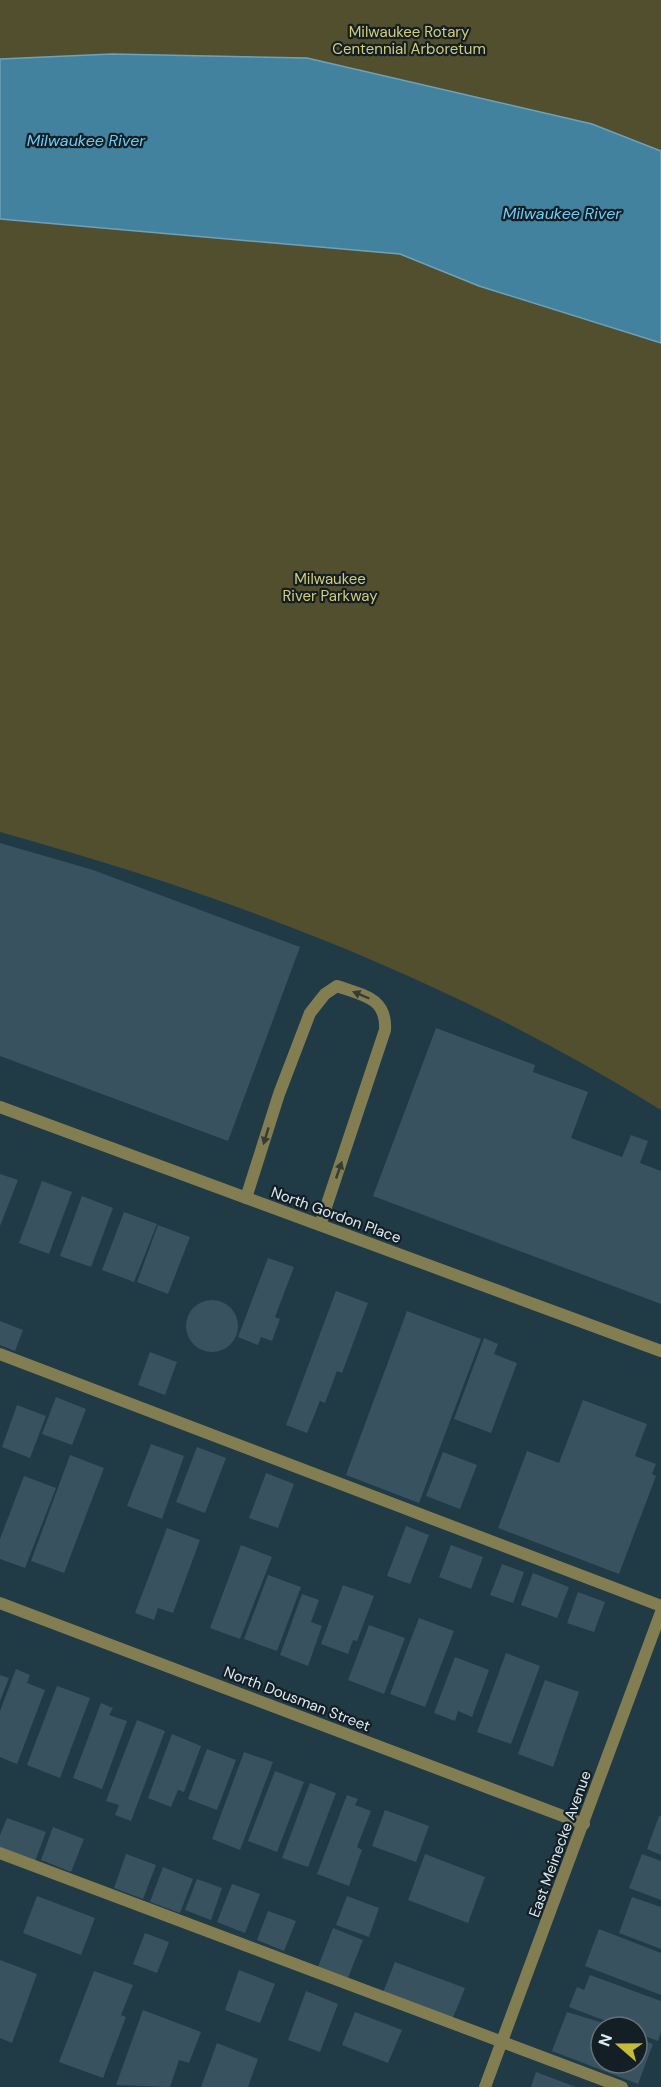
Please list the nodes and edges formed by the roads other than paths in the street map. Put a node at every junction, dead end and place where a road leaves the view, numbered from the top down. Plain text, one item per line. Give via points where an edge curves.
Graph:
1 (0, 1107) edge
2 (246, 1198) junction
3 (320, 1225) junction
4 (661, 1351) edge
5 (0, 1354) edge
6 (0, 1603) edge
7 (661, 1606) edge
8 (660, 1619) edge
9 (584, 1824) junction
10 (0, 1853) edge
11 (502, 2043) junction
12 (485, 2087) edge
13 (622, 2087) edge

1 - 2 street, North Gordon Place
2 - 3 street, North Gordon Place
3 -> 2 street via 385,1030 386,1016 376,1002 338,986 325,994 310,1013
3 - 4 street, North Gordon Place
5 - 7 street
6 - 9 street, North Dousman Street
8 - 9 street, East Meinecke Avenue
9 - 11 street, East Meinecke Avenue
10 - 11 street
11 - 12 street, East Meinecke Avenue
11 - 13 street

